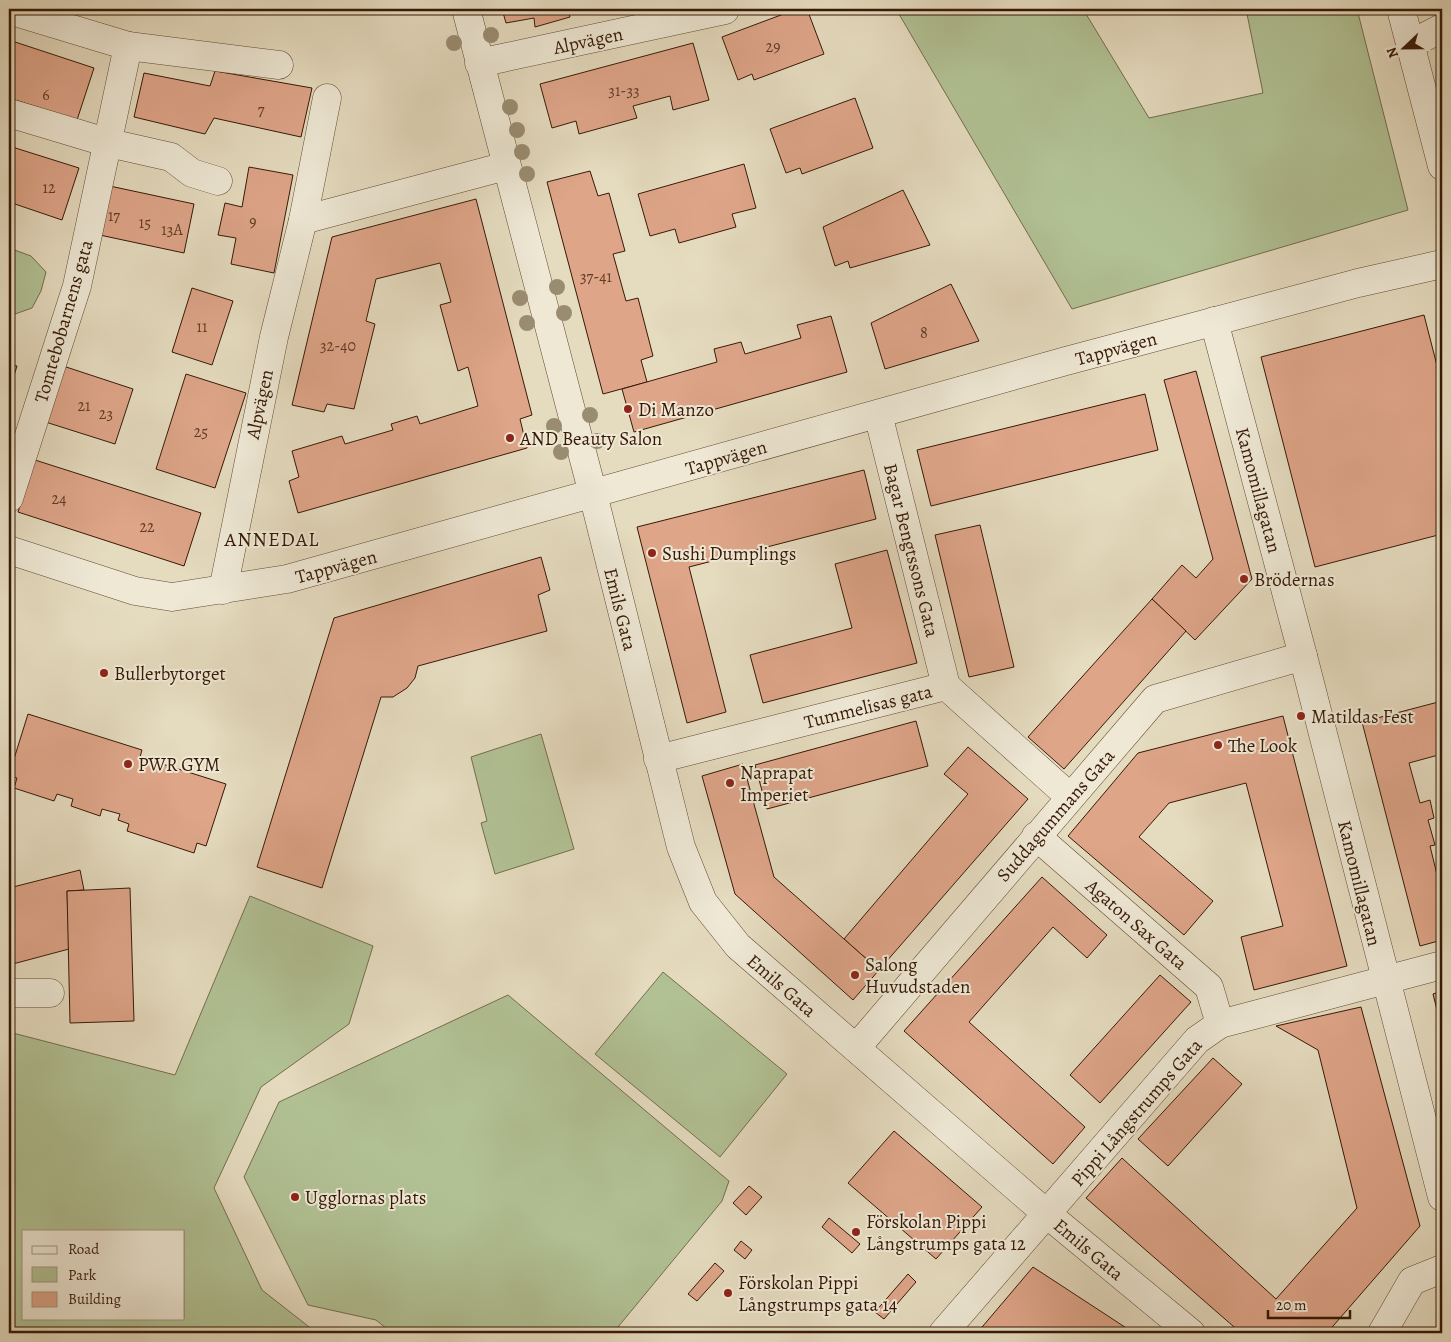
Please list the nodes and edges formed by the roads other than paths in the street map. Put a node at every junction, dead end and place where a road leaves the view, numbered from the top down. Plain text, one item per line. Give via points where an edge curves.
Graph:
1 (466, 9) edge
2 (1402, 9) edge
3 (9, 10) edge
4 (725, 10) dead end
5 (1442, 28) edge
6 (1411, 44) junction
7 (128, 46) junction
8 (480, 63) junction
9 (280, 65) dead end
10 (327, 98) dead end
11 (9, 113) edge
12 (109, 143) junction
13 (506, 166) junction
14 (1442, 166) edge
15 (218, 180) dead end
16 (303, 220) junction
17 (1442, 264) edge
18 (1214, 321) junction
19 (878, 414) junction
20 (593, 494) junction
21 (9, 498) edge
22 (9, 550) edge
23 (223, 590) junction
24 (1303, 656) junction
25 (946, 686) junction
26 (658, 759) junction
27 (1070, 797) junction
28 (1036, 836) junction
29 (1442, 965) edge
30 (1385, 980) junction
31 (9, 993) edge
32 (50, 993) dead end
33 (1220, 1024) junction
34 (856, 1048) junction
35 (1442, 1197) edge
36 (1047, 1214) junction
37 (1442, 1268) edge
38 (942, 1333) edge
39 (1191, 1333) edge
40 (1382, 1333) edge

1 - 8 street
2 - 6 street
3 - 7 street
4 - 8 street, Alpvägen
5 - 6 street
6 - 14 street
7 - 9 street
7 - 12 street, Tomtebobarnens gata
8 - 13 street
10 - 16 street, Alpvägen
11 - 12 street
12 - 15 street via 171,156 192,174
12 - 21 street, Tomtebobarnens gata via 77,286
13 - 16 street
13 - 20 street
16 - 23 street, Alpvägen via 274,337
17 - 18 street, Tappvägen
18 - 19 street, Tappvägen
18 - 24 street, Kamomillagatan
19 - 20 street, Tappvägen
19 - 25 street, Bagar Bengtssons Gata
20 - 23 street, Tappvägen via 287,580
20 - 26 street, Emils Gata
22 - 23 street, Tappvägen via 135,591 172,597
24 - 27 street, Suddagummans Gata via 1156,698
24 - 30 street, Kamomillagatan
25 - 26 street, Tummelisas gata
25 - 27 street, Tummelisas gata
26 - 34 street, Emils Gata via 681,848 703,902 738,946
27 - 28 street, Suddagummans Gata
28 - 33 street, Agaton Sax Gata via 1209,987
28 - 34 street, Suddagummans Gata
29 - 30 street
30 - 33 street, Pippi Långstrumps Gata
30 - 35 street, Kamomillagatan
31 - 32 street
33 - 36 street, Pippi Långstrumps Gata via 1198,1040
34 - 36 street, Emils Gata
36 - 38 street, Pippi Långstrumps Gata
36 - 39 street, Emils Gata
37 - 40 street via 1412,1281

